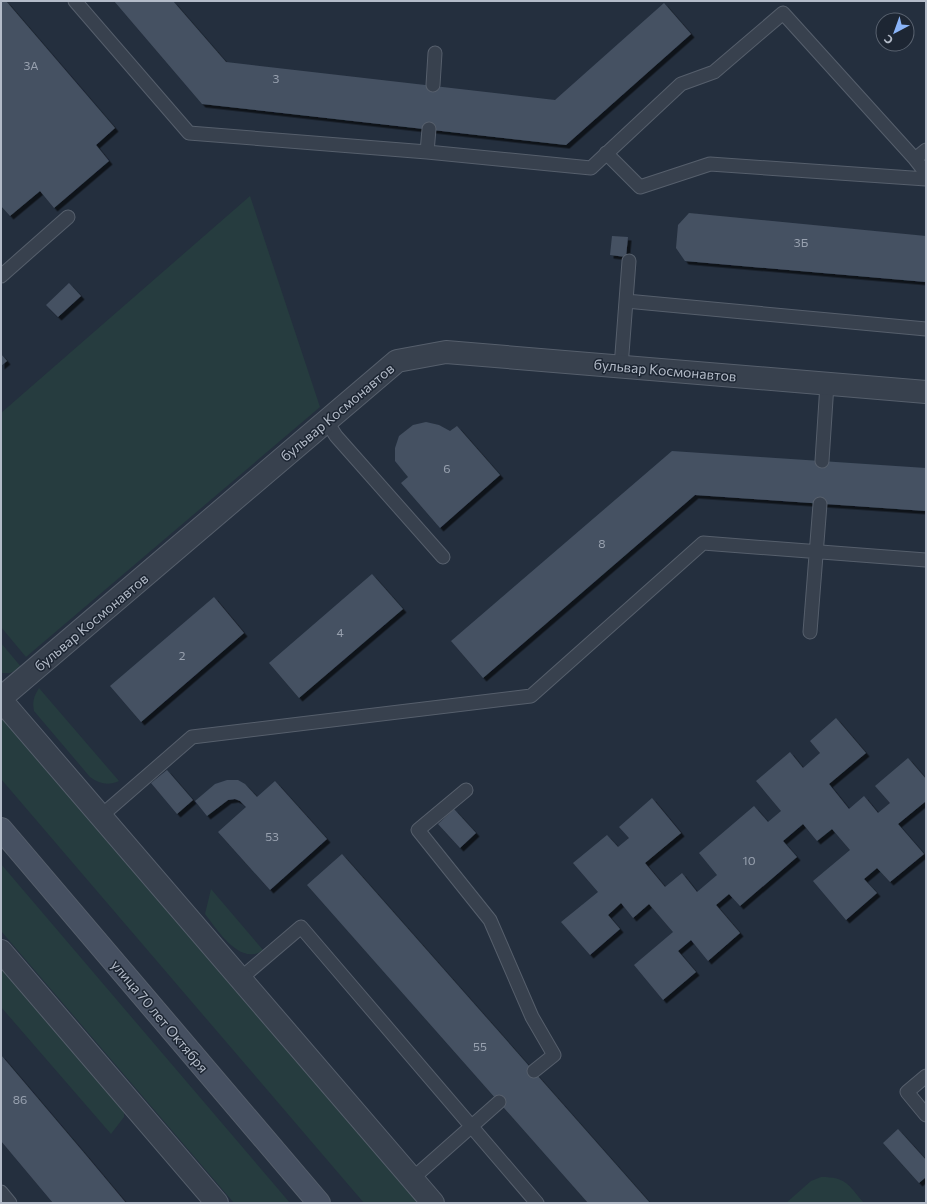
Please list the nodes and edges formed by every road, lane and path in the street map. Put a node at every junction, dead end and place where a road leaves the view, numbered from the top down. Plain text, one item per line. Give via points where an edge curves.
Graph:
1 (75, 1) edge
2 (435, 53) dead end
3 (433, 85) dead end
4 (429, 130) dead end
5 (926, 150) edge
6 (427, 152) junction
7 (606, 153) junction
8 (915, 159) junction
9 (926, 173) edge
10 (926, 179) edge
11 (68, 218) dead end
12 (629, 261) dead end
13 (1, 276) edge
14 (626, 301) junction
15 (926, 328) edge
16 (621, 367) junction
17 (827, 384) junction
18 (926, 392) edge
19 (326, 422) junction
20 (822, 461) dead end
21 (820, 504) dead end
22 (815, 551) junction
23 (443, 557) dead end
24 (926, 560) edge
25 (810, 632) dead end
26 (1, 699) edge
27 (466, 790) dead end
28 (101, 816) junction
29 (1, 829) edge
30 (1, 951) edge
31 (240, 979) junction
32 (534, 1071) dead end
33 (926, 1076) edge
34 (499, 1102) dead end
35 (926, 1115) edge
36 (472, 1127) junction
37 (412, 1179) junction
38 (1, 1192) edge
39 (10, 1203) edge
40 (217, 1203) edge
41 (319, 1203) edge
42 (433, 1203) edge
43 (537, 1203) edge

1 - 6 lane via 189,133
2 - 3 lane
4 - 6 lane
5 - 8 lane
6 - 7 lane via 591,168
7 - 8 lane via 681,84 714,72 783,13
7 - 10 lane via 640,187 710,164
8 - 9 lane
11 - 13 lane
12 - 14 lane
14 - 15 lane
14 - 16 lane
16 - 17 street, бульвар Космонавтов
16 - 19 street, бульвар Космонавтов via 446,352 397,361
17 - 18 street, бульвар Космонавтов
17 - 20 lane
19 - 23 lane
19 - 26 street, бульвар Космонавтов
21 - 22 lane
22 - 24 lane
22 - 25 lane
22 - 28 lane via 703,543 531,696 192,737
26 - 28 street
27 - 32 lane via 418,830 490,920 532,1017 554,1055
28 - 31 street
29 - 41 main road, улица 70 лет Октября
30 - 40 street
31 - 36 lane via 301,927
31 - 37 street
33 - 35 lane via 907,1092
34 - 36 lane
36 - 37 lane
36 - 43 lane
37 - 42 street
38 - 39 lane

